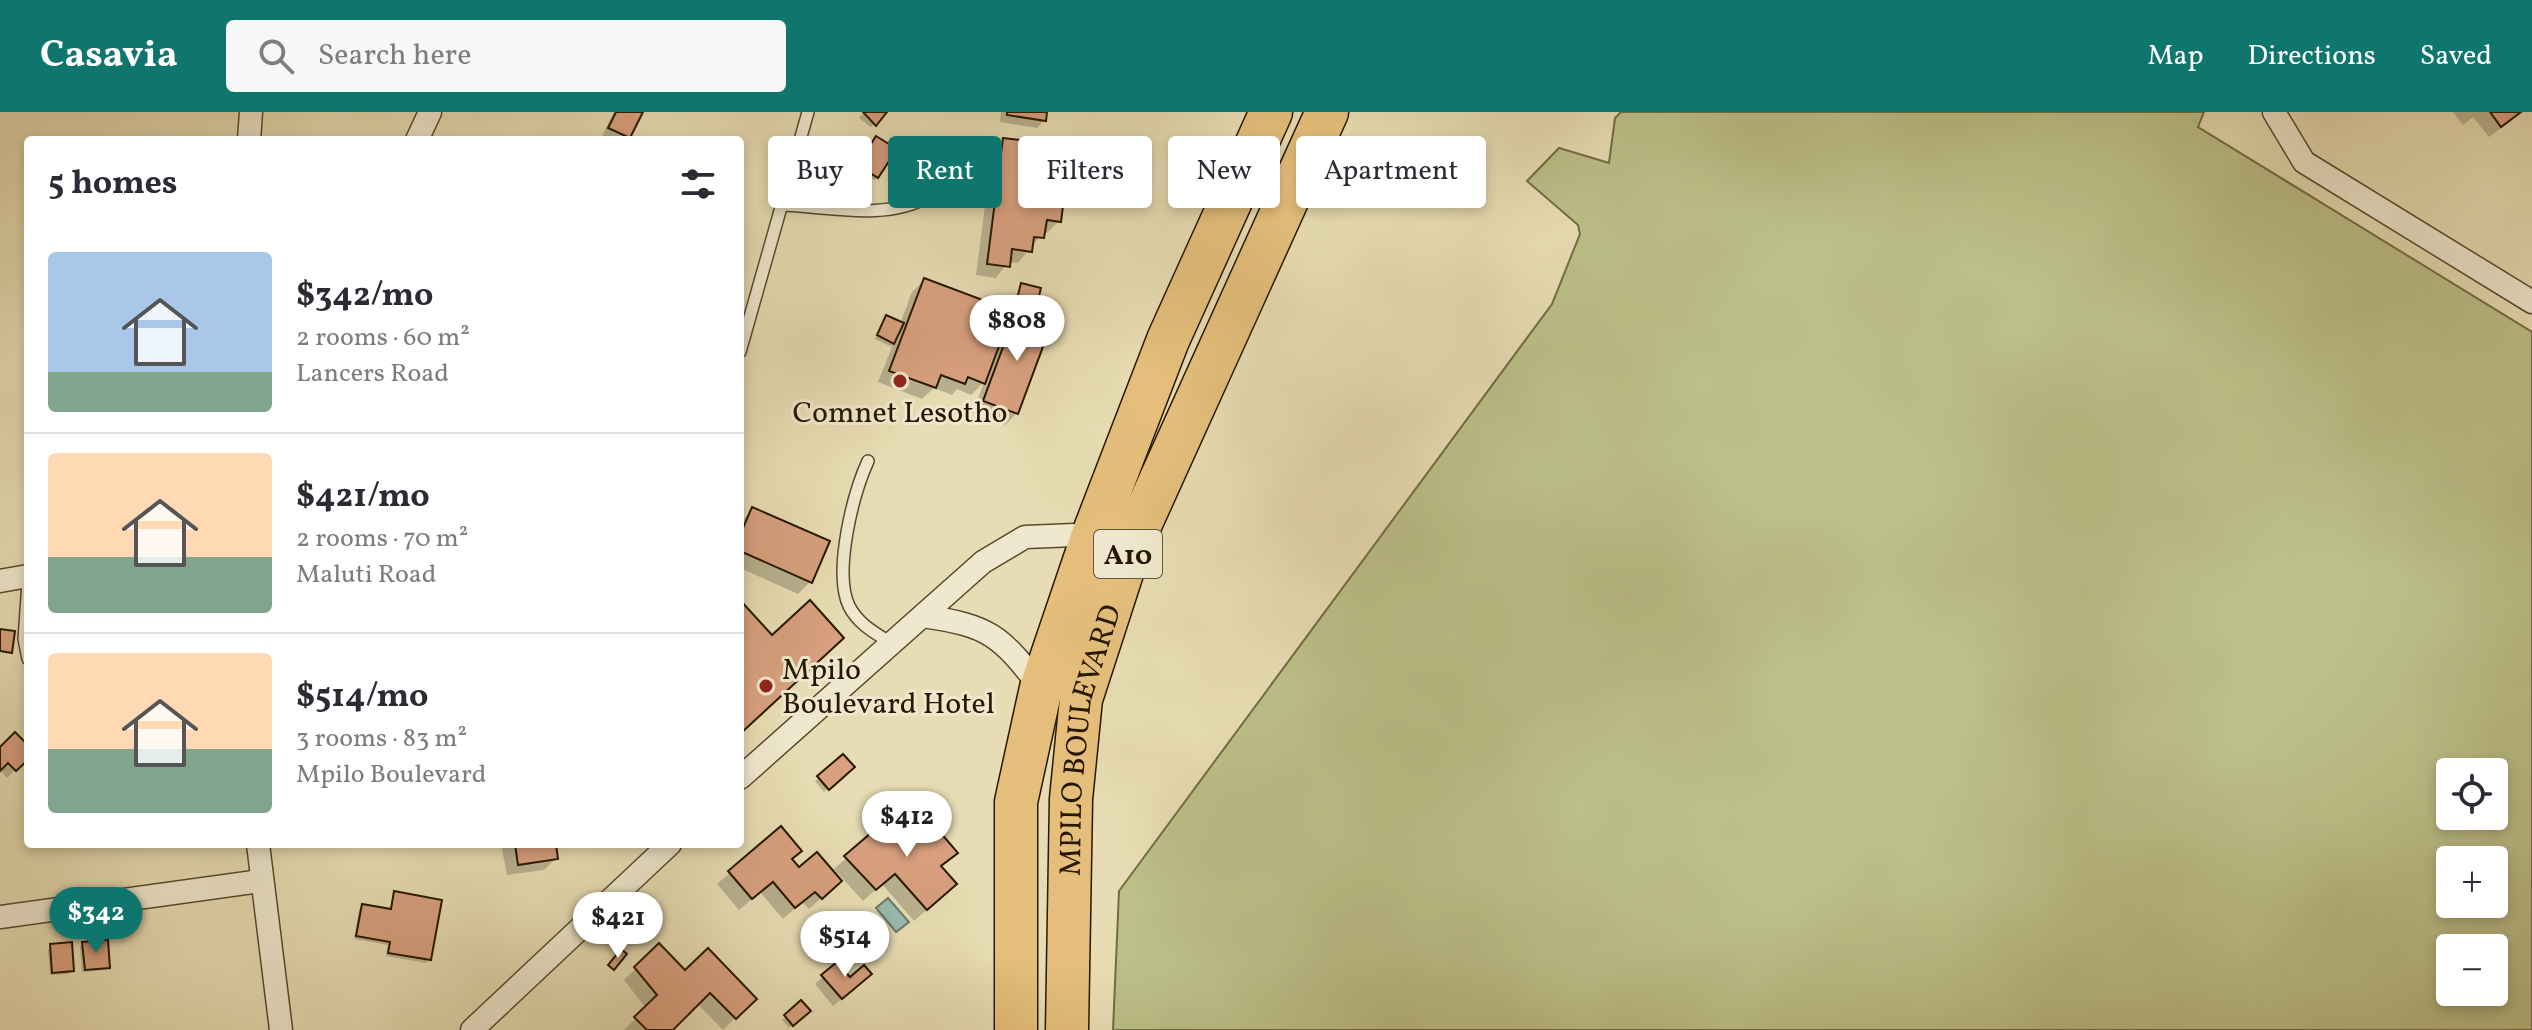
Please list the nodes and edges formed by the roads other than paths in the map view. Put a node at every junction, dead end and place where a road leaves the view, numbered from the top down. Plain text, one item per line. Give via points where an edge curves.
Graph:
1 (251, 112) edge
2 (430, 112) edge
3 (808, 112) edge
4 (1271, 112) edge
5 (1327, 112) edge
6 (2274, 112) edge
7 (249, 136) edge
8 (419, 136) edge
9 (802, 136) edge
10 (782, 208) edge
11 (845, 208) edge
12 (895, 208) edge
13 (2532, 302) edge
14 (744, 338) edge
15 (868, 461) dead end
16 (1112, 538) junction
17 (24, 577) edge
18 (0, 581) edge
19 (923, 616) junction
20 (891, 643) junction
21 (1041, 688) junction
22 (744, 774) edge
23 (258, 848) edge
24 (666, 848) edge
25 (261, 881) junction
26 (0, 917) edge
27 (281, 1030) edge
28 (472, 1030) edge
29 (1016, 1030) edge
30 (1067, 1030) edge

1 - 7 street
2 - 8 street
3 - 9 lane
4 - 16 highway, MPILO BOULEVARD / A10 via 1168,340
5 - 16 highway, MPILO BOULEVARD / A10
6 - 13 street via 2304,162
10 - 14 lane
11 - 12 lane
15 - 20 lane via 854,492 844,581 849,606 860,622
16 - 19 street via 1025,537 983,562
16 - 21 highway, MPILO BOULEVARD / A10
16 - 30 highway, MPILO BOULEVARD / A10 via 1081,699 1071,799
17 - 18 street
19 - 20 street
19 - 21 street via 969,623 999,637
20 - 22 street
21 - 29 highway, MPILO BOULEVARD / A10 via 1016,802
23 - 25 street
24 - 28 street
25 - 26 street
25 - 27 street

